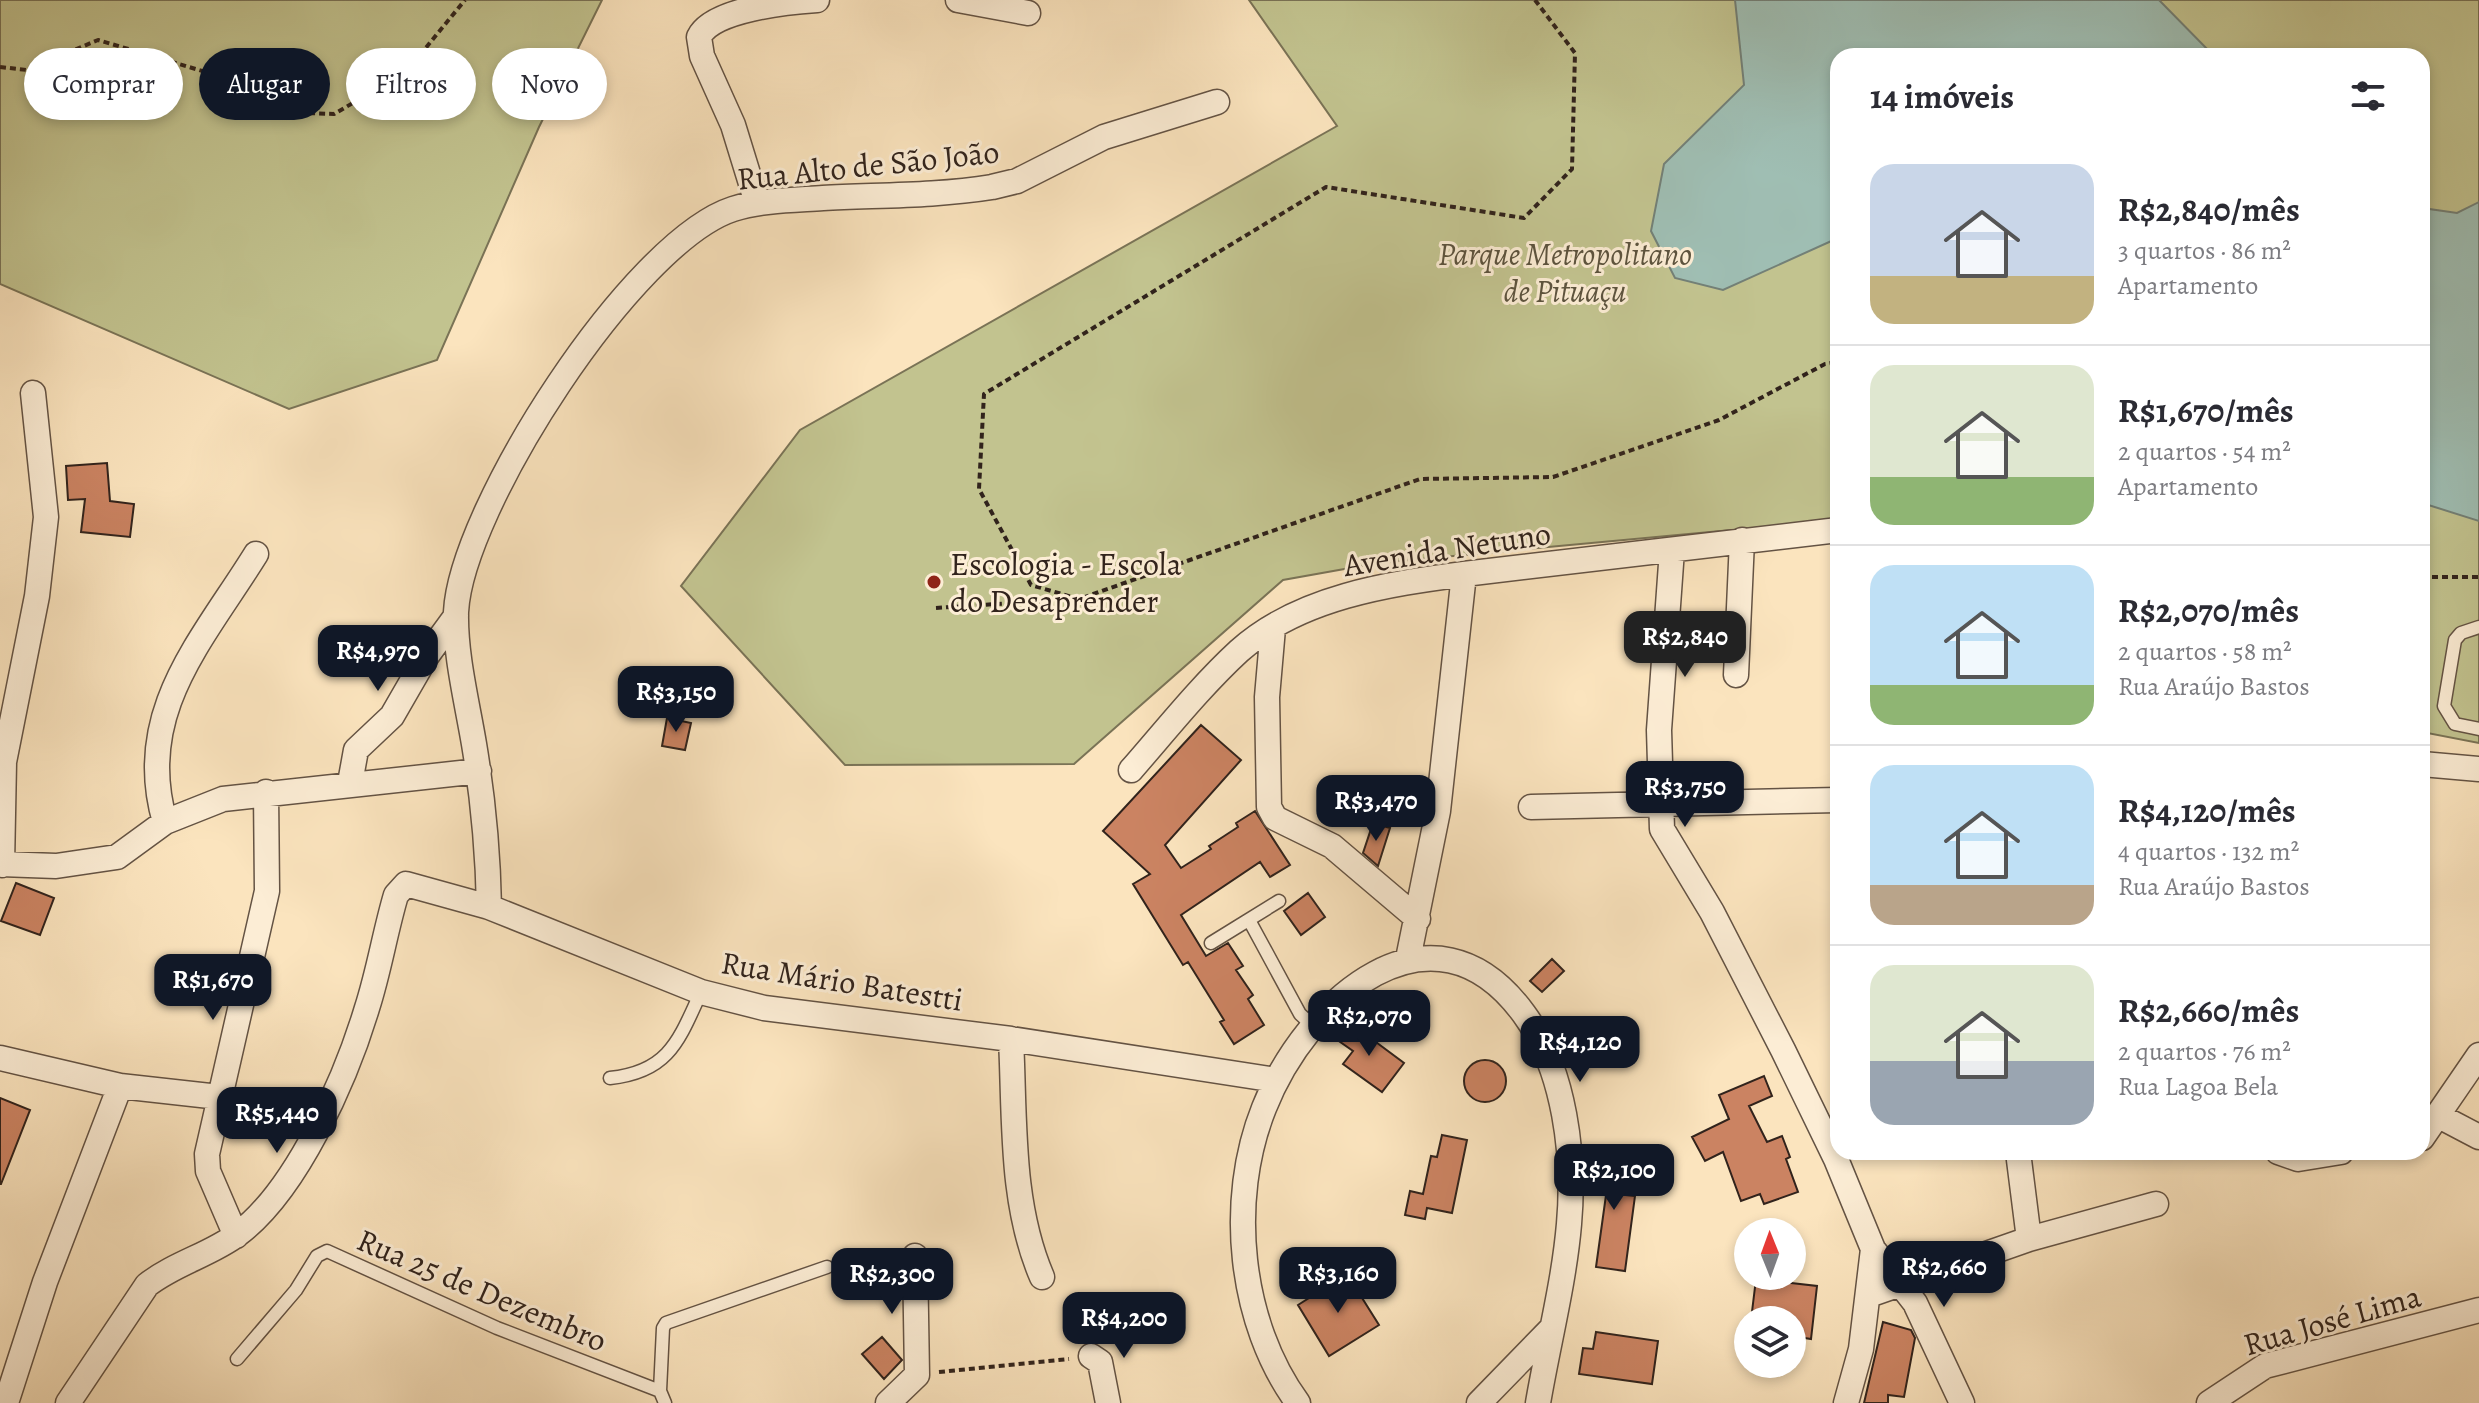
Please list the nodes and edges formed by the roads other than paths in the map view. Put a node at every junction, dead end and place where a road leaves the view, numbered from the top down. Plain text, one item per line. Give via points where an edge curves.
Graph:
1 (817, 0) edge
2 (958, 0) edge
3 (1028, 13) dead end
4 (1217, 102) dead end
5 (757, 203) junction
6 (33, 393) dead end
7 (1830, 531) edge
8 (1742, 540) junction
9 (1672, 550) junction
10 (256, 554) dead end
11 (1464, 574) junction
12 (456, 616) junction
13 (2479, 627) edge
14 (1273, 628) junction
15 (1736, 675) dead end
16 (2479, 729) edge
17 (2430, 765) edge
18 (2479, 769) edge
19 (1131, 770) dead end
20 (479, 771) junction
21 (350, 783) junction
22 (266, 792) junction
23 (1830, 800) edge
24 (1660, 806) junction
25 (1531, 807) dead end
26 (165, 822) junction
27 (1, 865) edge
28 (1279, 901) dead end
29 (489, 907) junction
30 (1418, 919) junction
31 (1249, 920) junction
32 (1211, 943) dead end
33 (1408, 959) junction
34 (701, 992) junction
35 (1313, 1026) junction
36 (1011, 1039) junction
37 (2479, 1055) edge
38 (0, 1058) edge
39 (610, 1078) dead end
40 (1276, 1080) junction
41 (120, 1086) junction
42 (219, 1097) junction
43 (2439, 1116) junction
44 (2430, 1129) edge
45 (2479, 1137) edge
46 (1830, 1147) edge
47 (1836, 1160) edge
48 (2019, 1160) edge
49 (2156, 1204) dead end
50 (236, 1236) junction
51 (2029, 1239) junction
52 (1873, 1249) junction
53 (915, 1256) dead end
54 (827, 1267) dead end
55 (1042, 1277) dead end
56 (1902, 1283) junction
57 (1869, 1295) junction
58 (2479, 1310) edge
59 (1550, 1330) junction
60 (1091, 1356) road end
61 (237, 1359) dead end
62 (5, 1393) edge
63 (662, 1397) edge
64 (68, 1403) edge
65 (888, 1403) edge
66 (1108, 1403) edge
67 (1298, 1403) edge
68 (1479, 1403) edge
69 (1538, 1403) edge
70 (1846, 1403) edge
71 (1962, 1403) edge
72 (2209, 1403) edge

1 - 5 street via 757,8 713,21 699,37
2 - 3 street
4 - 5 street, Rua Alto de São João via 1104,137 1017,181 992,187
5 - 12 street, Rua Alto de São João via 731,210 695,231 616,305 587,342 486,512 461,575
6 - 27 street via 46,517 37,596 4,762
7 - 8 street, Avenida Netuno
8 - 9 street, Avenida Netuno
8 - 15 street
9 - 11 street, Avenida Netuno
9 - 24 street via 1662,659
10 - 26 street via 168,702 154,776
11 - 14 street, Avenida Netuno via 1359,592
11 - 30 street via 1445,755
12 - 20 street, Rua Alto de São João
12 - 21 street via 392,716 356,750
13 - 16 lane via 2455,640 2444,693 2447,717
14 - 19 street, Avenida Netuno via 1241,649
14 - 30 street via 1267,697 1269,807 1275,818 1332,846
17 - 18 street
20 - 21 street
20 - 29 street, Rua Alto de São João
21 - 22 street
22 - 26 street via 194,808
22 - 42 street via 267,891
23 - 24 street
24 - 25 street
24 - 46 street via 1667,842 1712,912
26 - 27 street via 130,850 97,862
28 - 31 lane
29 - 34 street, Rua Mário Batestti
29 - 50 street, Rua Mário Batestti via 414,883 398,889 367,1010 295,1173
30 - 33 street
31 - 32 lane
31 - 35 lane via 1300,1014
33 - 35 street via 1353,986
33 - 59 street via 1457,960 1505,987 1536,1030 1551,1068 1565,1121 1569,1223
34 - 36 street, Rua Mário Batestti via 764,1008
34 - 39 lane via 679,1040 664,1058 633,1076
35 - 40 street
36 - 40 street, Rua Mário Batestti
36 - 55 street via 1017,1173 1029,1241
37 - 43 street
38 - 41 street
40 - 67 street via 1262,1110 1243,1201 1251,1294 1278,1376
41 - 42 street
41 - 62 street
42 - 50 street via 208,1143 208,1171
43 - 44 street
43 - 45 street
47 - 52 street
48 - 51 street
49 - 51 street
50 - 64 street via 147,1285
51 - 56 street
52 - 56 street
52 - 57 street
53 - 65 street via 917,1375
54 - 63 lane via 666,1323
56 - 57 street
56 - 71 street
57 - 70 street
58 - 72 street, Rua José Lima via 2265,1366
59 - 68 street
59 - 69 street
60 - 66 street via 1100,1362
61 - 63 lane, Rua 25 de Dezembro via 296,1290 317,1256 327,1251

